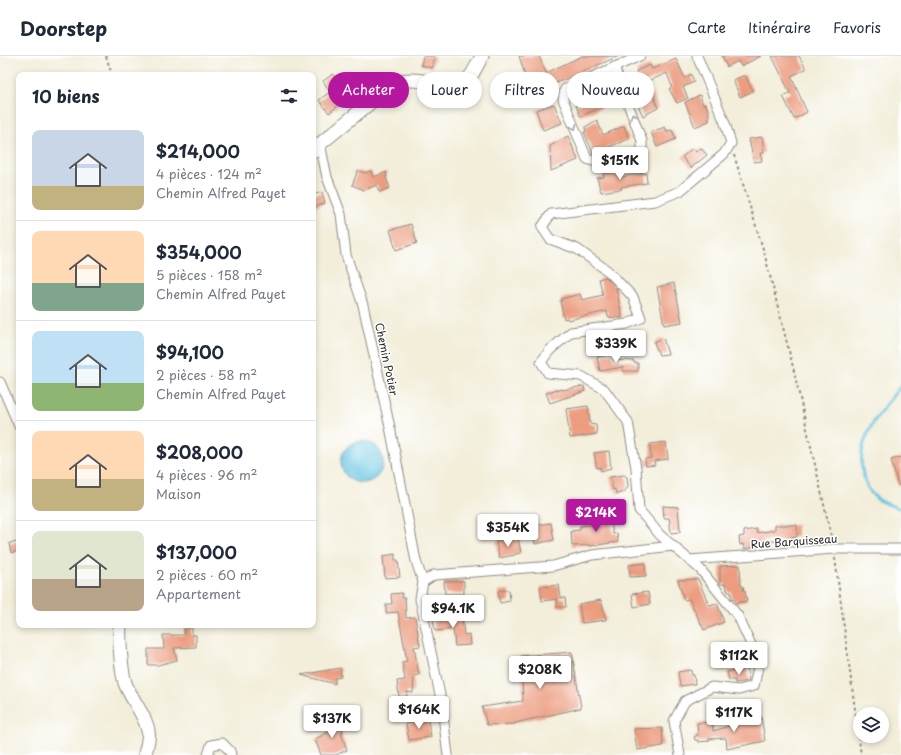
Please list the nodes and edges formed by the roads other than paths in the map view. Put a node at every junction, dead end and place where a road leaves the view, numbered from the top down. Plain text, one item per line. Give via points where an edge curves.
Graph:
1 (482, 56) edge
2 (640, 56) edge
3 (697, 56) edge
4 (614, 67) junction
5 (317, 148) edge
6 (0, 382) edge
7 (16, 419) edge
8 (673, 546) junction
9 (901, 549) edge
10 (689, 560) junction
11 (424, 582) junction
12 (120, 628) edge
13 (145, 755) edge
14 (208, 755) edge
15 (231, 755) edge
16 (448, 755) edge
17 (680, 755) edge

1 - 5 main road via 469,80 456,87 414,79 394,83
2 - 4 street
3 - 8 street via 731,143 724,154 680,191 656,201 551,214 542,227 550,239 577,249 608,271 633,297 641,318 627,324 571,332 550,350 541,362 548,373 580,376 604,389 628,422 636,468 639,510
4 -> 4 street via 565,89 562,99 587,159 598,163 634,158 642,152 642,141
5 - 11 street, Chemin Potier via 341,214 346,255 363,304 416,561
6 - 7 street
8 - 10 street
8 - 11 street via 592,555 553,566 434,575
9 - 10 street, Rue Barquisseau via 834,549
10 - 17 street via 700,569 738,616 759,662 754,686 739,690 712,687 685,701 674,721
11 - 16 street via 420,599 441,700
12 - 13 main road via 124,682 149,732
14 - 15 street via 211,745 222,743

